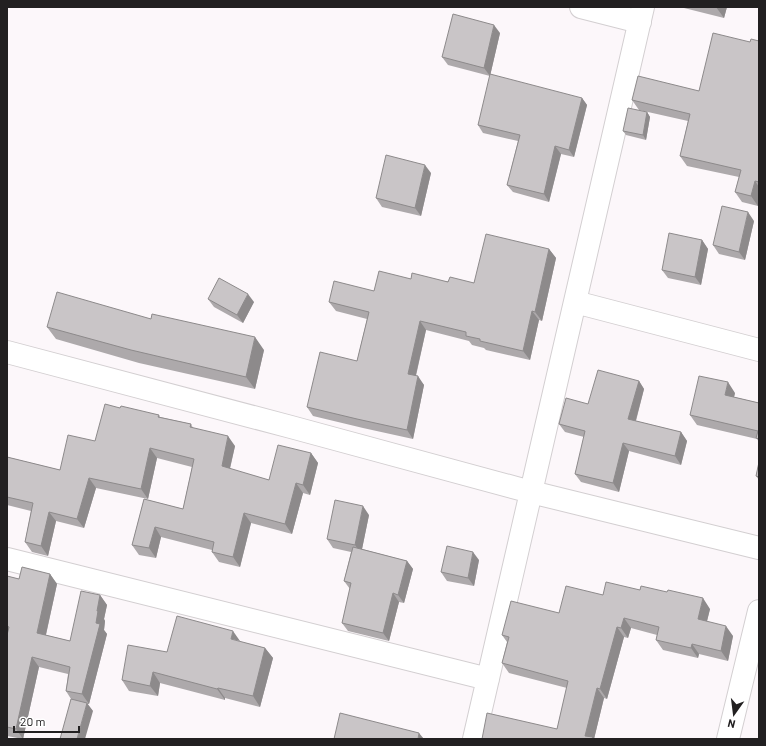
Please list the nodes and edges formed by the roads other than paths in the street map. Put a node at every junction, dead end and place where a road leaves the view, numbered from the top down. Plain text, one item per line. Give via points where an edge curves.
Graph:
1 (581, 7) edge
2 (642, 14) edge
3 (575, 302) junction
4 (759, 350) edge
5 (7, 352) edge
6 (531, 492) junction
7 (759, 548) edge
8 (7, 559) edge
9 (759, 611) edge
10 (488, 679) junction
11 (734, 738) edge
12 (474, 739) edge

1 - 2 street
2 - 3 street
3 - 4 street
3 - 6 street
5 - 6 street
6 - 7 street
6 - 10 street
8 - 10 street
9 - 11 street
10 - 12 street

